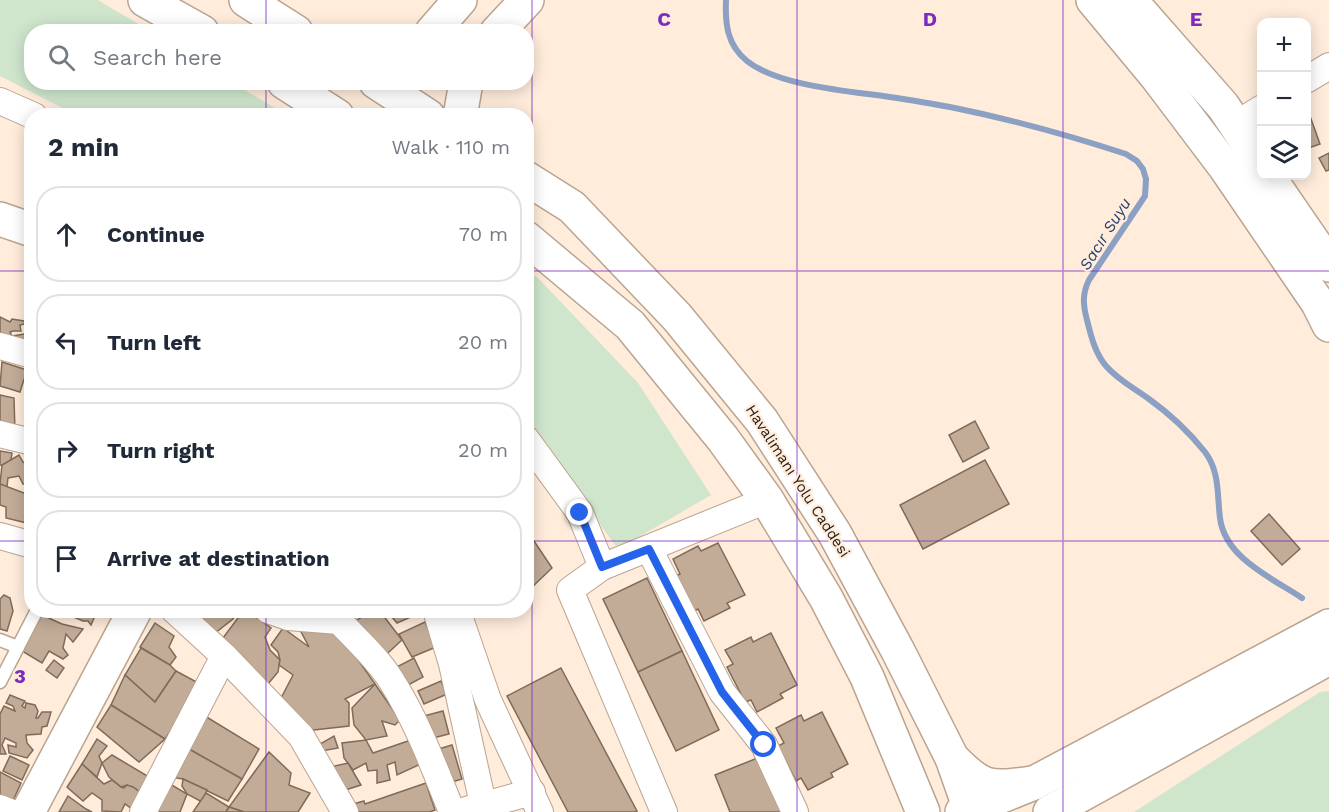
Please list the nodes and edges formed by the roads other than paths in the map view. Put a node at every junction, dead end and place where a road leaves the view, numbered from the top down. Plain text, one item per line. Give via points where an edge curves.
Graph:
1 (146, 0) edge
2 (246, 0) edge
3 (460, 0) edge
4 (527, 0) edge
5 (1093, 0) edge
6 (1130, 0) edge
7 (188, 24) edge
8 (284, 24) edge
9 (439, 24) edge
10 (504, 24) edge
11 (1329, 66) edge
12 (1311, 77) edge
13 (296, 90) edge
14 (388, 90) edge
15 (465, 90) edge
16 (0, 101) edge
17 (325, 108) edge
18 (416, 108) edge
19 (462, 108) edge
20 (24, 112) edge
21 (1248, 116) edge
22 (1257, 148) edge
23 (1271, 180) edge
24 (534, 183) edge
25 (0, 219) edge
26 (24, 227) edge
27 (534, 245) edge
28 (1329, 265) edge
29 (1329, 325) edge
30 (0, 346) edge
31 (24, 353) edge
32 (0, 434) edge
33 (24, 440) edge
34 (534, 450) edge
35 (767, 500) junction
36 (0, 536) edge
37 (24, 543) edge
38 (649, 549) junction
39 (602, 567) junction
40 (33, 618) edge
41 (131, 618) edge
42 (183, 618) edge
43 (301, 618) edge
44 (438, 618) edge
45 (460, 618) edge
46 (1329, 626) edge
47 (0, 640) edge
48 (18, 647) junction
49 (224, 656) junction
50 (1329, 658) edge
51 (0, 682) edge
52 (952, 758) junction
53 (1034, 783) junction
54 (536, 802) edge
55 (0, 808) edge
56 (471, 808) edge
57 (968, 811) edge
58 (10, 812) edge
59 (28, 812) edge
60 (143, 812) edge
61 (345, 812) edge
62 (452, 812) edge
63 (664, 812) edge
64 (795, 812) edge
65 (923, 812) edge
66 (1050, 812) edge

1 - 7 main road
2 - 8 main road
3 - 9 main road
4 - 10 main road
5 - 29 main road via 1225,166
6 - 21 main road via 1223,106
11 - 12 street
13 - 17 main road
14 - 18 main road
15 - 19 main road
16 - 20 street
21 - 22 main road
23 - 28 main road
24 - 52 main road, Havalimanı Yolu Caddesi via 572,207 676,317 762,421 835,534
25 - 26 main road
27 - 35 main road via 630,325
30 - 31 street
32 - 33 street
34 - 39 street via 580,513
35 - 38 street
35 - 65 main road via 867,677
36 - 37 street
38 - 39 street
38 - 64 street via 722,692 764,745
39 - 63 street via 570,590
40 - 48 lane
41 - 59 main road
42 - 49 street
43 - 62 street via 339,621 378,662 428,750
44 - 56 street via 452,664
45 - 54 street via 488,700
46 - 53 main road
47 - 48 lane
48 - 51 lane
49 - 60 street
49 - 61 street via 301,735
50 - 66 main road
52 - 53 main road via 970,776 993,787
52 - 57 main road, Havalimanı Yolu Caddesi
53 - 57 main road
54 - 56 street
55 - 58 street

